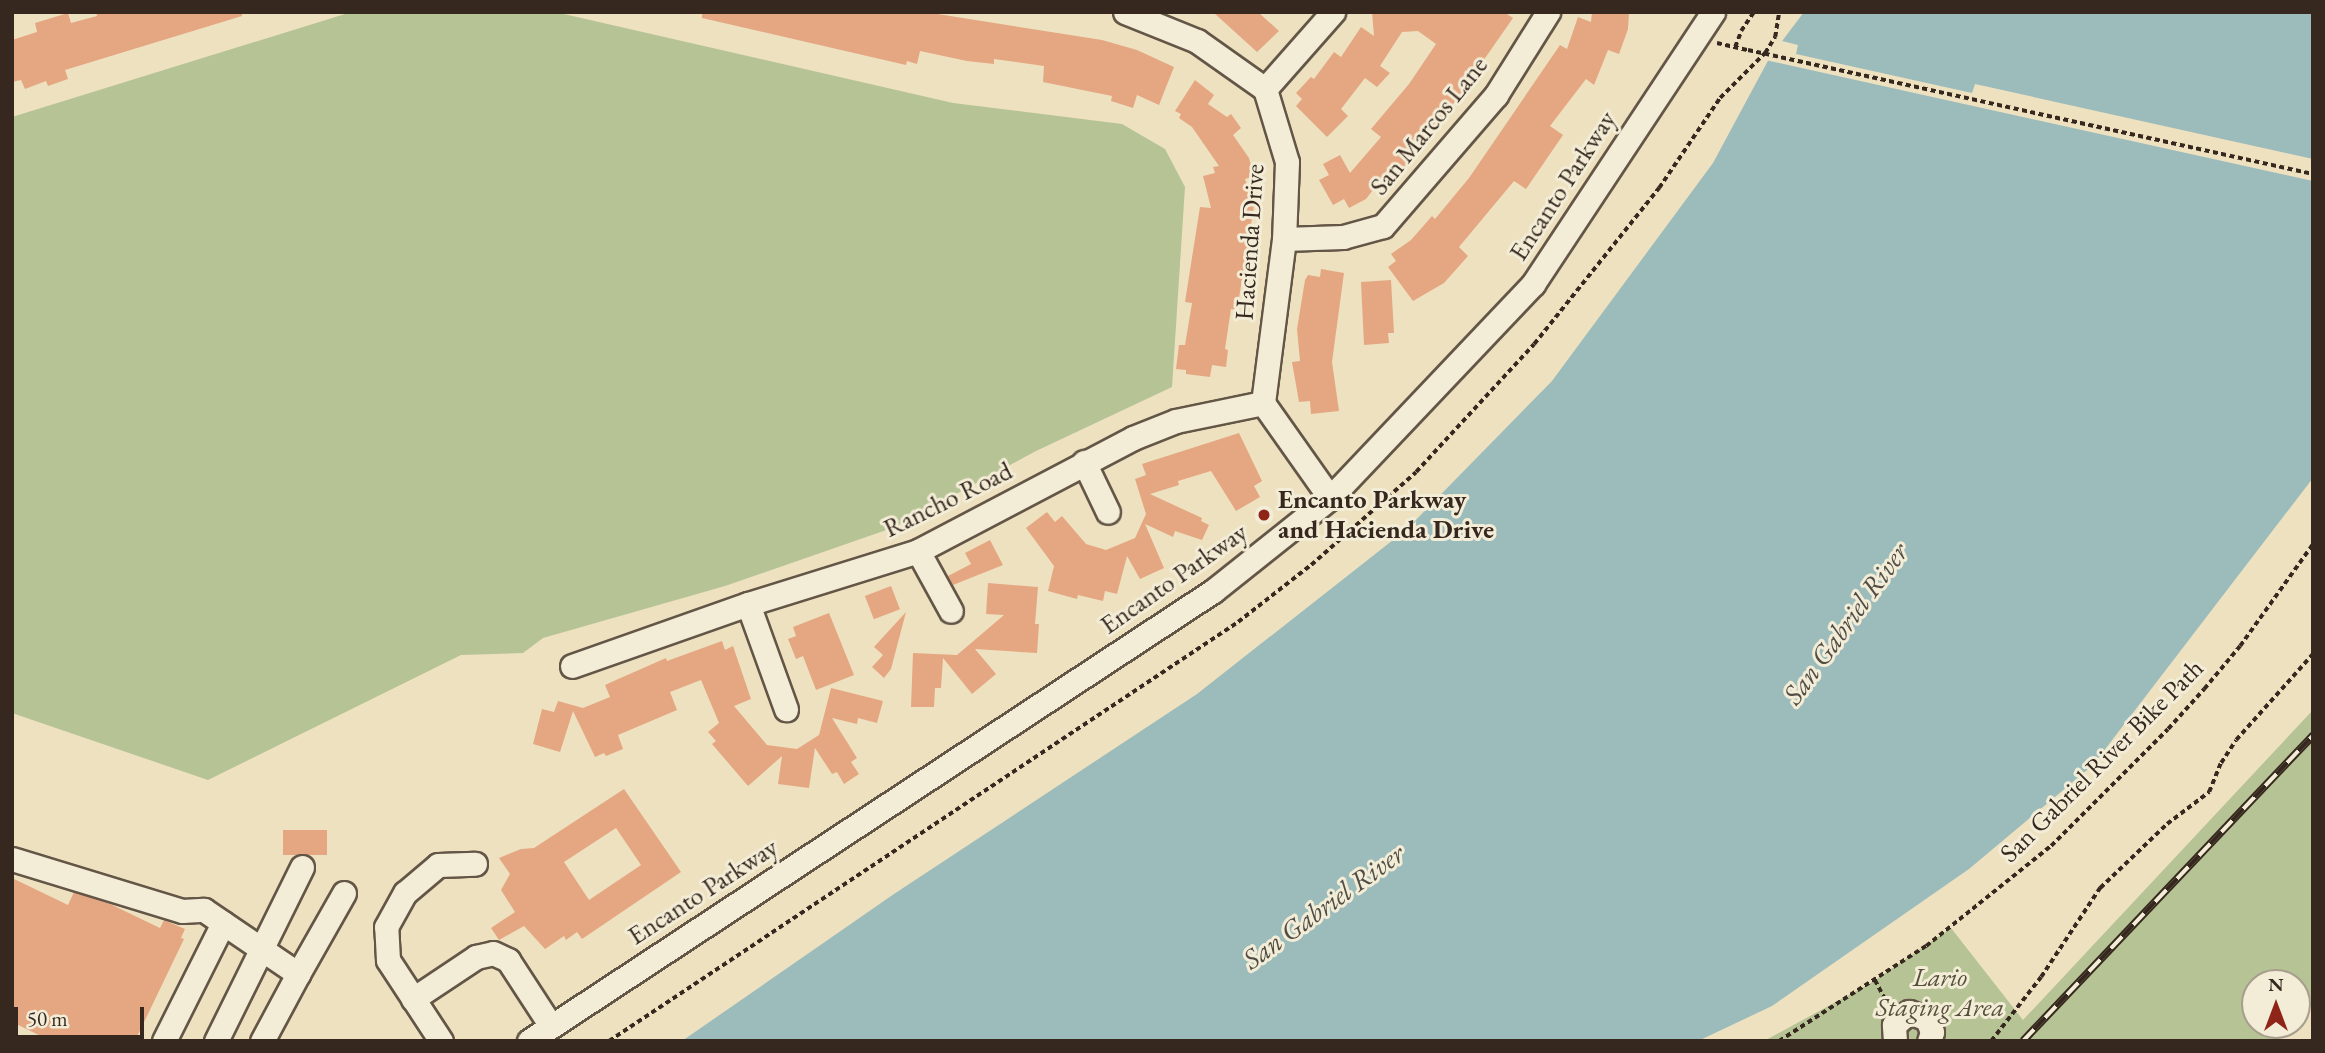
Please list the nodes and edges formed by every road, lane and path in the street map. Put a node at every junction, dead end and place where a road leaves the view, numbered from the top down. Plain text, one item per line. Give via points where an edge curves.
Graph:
1 (1125, 12) edge
2 (1333, 12) edge
3 (1549, 12) edge
4 (1713, 12) edge
5 (1754, 12) edge
6 (1265, 89) junction
7 (2313, 174) edge
8 (1284, 239) junction
9 (1263, 404) junction
10 (1084, 462) junction
11 (1330, 498) junction
12 (1108, 512) dead end
13 (2313, 544) edge
14 (918, 551) junction
15 (748, 604) junction
16 (951, 611) dead end
17 (2313, 654) edge
18 (572, 666) dead end
19 (786, 709) dead end
20 (12, 859) edge
21 (475, 864) dead end
22 (302, 867) dead end
23 (344, 893) dead end
24 (223, 923) junction
25 (262, 950) junction
26 (298, 974) junction
27 (1875, 980) junction
28 (413, 999) junction
29 (551, 1026) junction
30 (1896, 1030) edge
31 (267, 1031) edge
32 (164, 1041) edge
33 (216, 1041) edge
34 (287, 1041) edge
35 (441, 1041) edge
36 (529, 1041) edge
37 (1779, 1041) edge
38 (1929, 1041) edge
39 (1991, 1041) edge

1 - 6 street via 1197,41
2 - 6 street
3 - 8 street, San Marcos Lane via 1496,95 1383,226 1343,237
4 - 11 street, Encanto Parkway via 1533,284
5 - 7 path, bridge via 1735,47
6 - 8 street, Hacienda Drive via 1287,162
8 - 9 street, Hacienda Drive
9 - 10 street, Rancho Road via 1176,421
9 - 11 street
10 - 12 street
10 - 14 street, Rancho Road
11 - 29 street, Encanto Parkway via 1213,591
13 - 27 path, San Gabriel River Bike Path via 2204,690 2091,807 1977,908
14 - 15 street, Rancho Road
14 - 16 street
15 - 18 street, Rancho Road
15 - 19 street
17 - 39 path via 2236,740 2209,792 2100,888 2041,977
20 - 24 street via 182,911 204,910
21 - 28 street via 438,865 405,893 386,927 388,960
22 - 25 street
23 - 26 street
24 - 25 street
24 - 32 street
25 - 26 street
25 - 33 street
26 - 31 street
27 - 30 path
27 - 37 path, San Gabriel River Bike Path
28 - 29 street via 476,957 493,953 508,960
28 - 35 street
29 - 36 street, Encanto Parkway
30 - 38 street via 1909,1013 1922,1015 1930,1025
31 - 34 street

